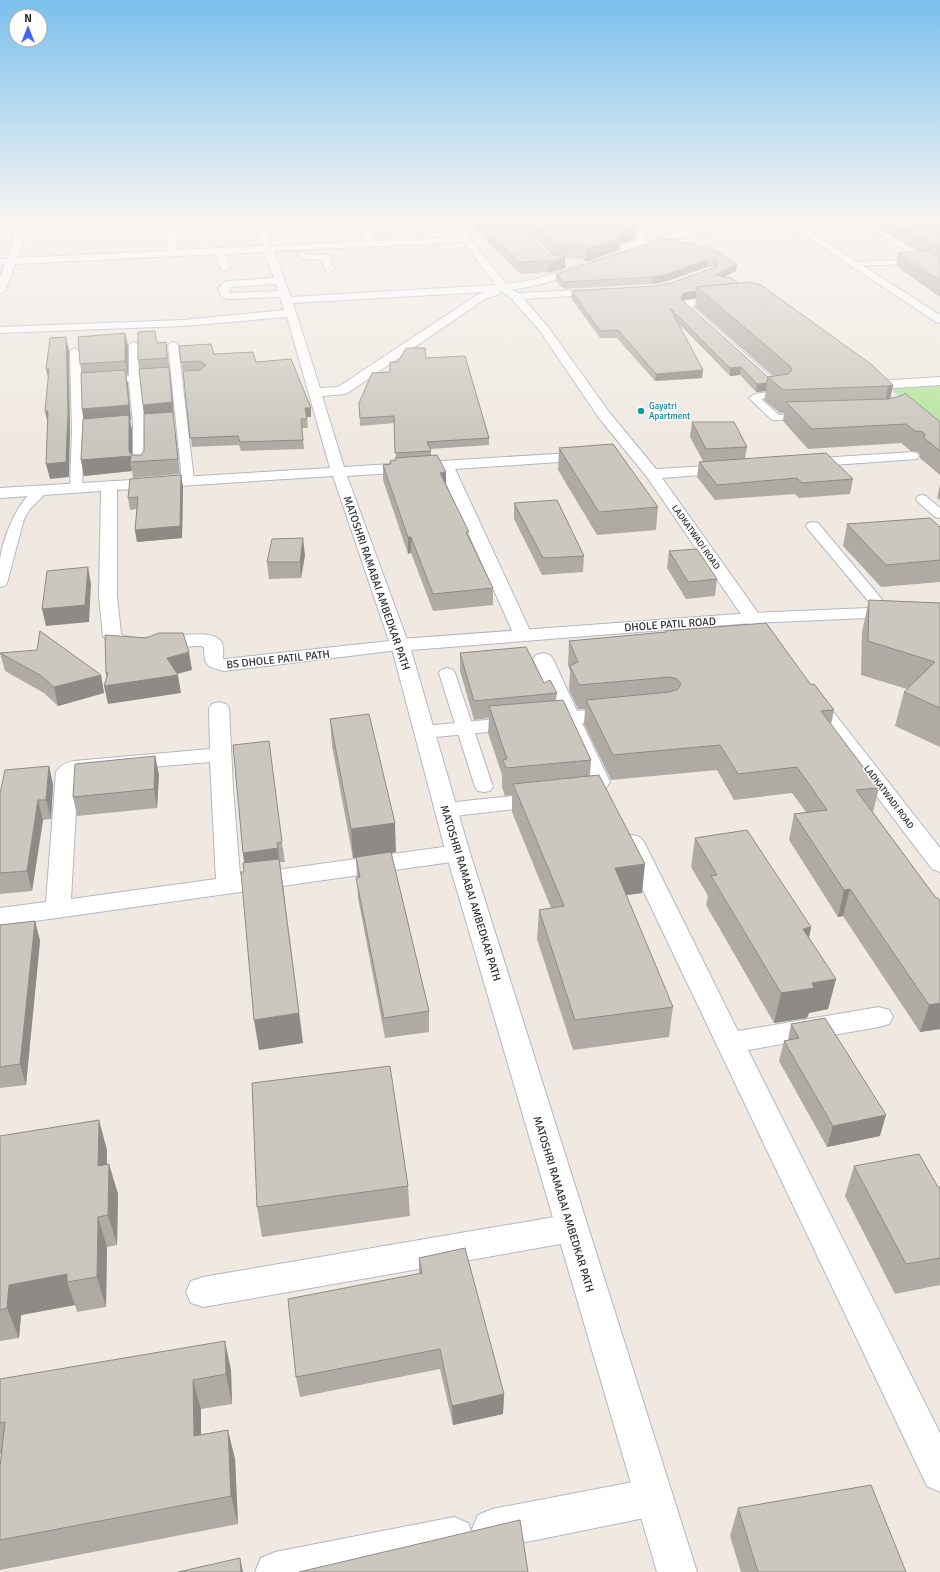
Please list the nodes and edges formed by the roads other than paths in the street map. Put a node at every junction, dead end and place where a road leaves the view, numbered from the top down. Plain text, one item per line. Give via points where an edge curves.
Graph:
1 (224, 290) edge
2 (284, 290) edge
3 (468, 290) edge
4 (499, 290) edge
5 (507, 290) edge
6 (894, 290) edge
7 (614, 291) edge
8 (515, 296) junction
9 (288, 302) junction
10 (940, 320) edge
11 (183, 323) junction
12 (0, 330) edge
13 (182, 335) dead end
14 (173, 345) dead end
15 (134, 346) dead end
16 (75, 351) dead end
17 (189, 375) edge
18 (176, 376) junction
19 (134, 379) junction
20 (940, 381) edge
21 (76, 382) junction
22 (875, 385) junction
23 (314, 392) junction
24 (181, 421) junction
25 (167, 422) edge
26 (153, 423) edge
27 (135, 424) junction
28 (634, 453) junction
29 (619, 454) edge
30 (603, 455) edge
31 (912, 456) dead end
32 (445, 464) junction
33 (794, 464) edge
34 (139, 466) edge
35 (739, 468) edge
36 (338, 470) junction
37 (652, 474) junction
38 (188, 480) junction
39 (109, 486) junction
40 (76, 488) junction
41 (43, 490) junction
42 (0, 493) edge
43 (922, 499) dead end
44 (940, 514) edge
45 (813, 526) dead end
46 (0, 583) edge
47 (940, 610) edge
48 (885, 612) junction
49 (752, 618) junction
50 (523, 635) junction
51 (400, 645) junction
52 (543, 659) dead end
53 (785, 662) edge
54 (447, 673) dead end
55 (804, 687) edge
56 (219, 708) dead end
57 (630, 712) edge
58 (570, 718) junction
59 (464, 728) junction
60 (424, 732) junction
61 (220, 755) junction
62 (484, 787) dead end
63 (596, 800) junction
64 (446, 810) junction
65 (458, 853) junction
66 (940, 864) edge
67 (229, 885) junction
68 (58, 909) junction
69 (0, 917) edge
70 (879, 1017) dead end
71 (730, 1043) junction
72 (572, 1228) junction
73 (203, 1292) dead end
74 (940, 1473) edge
75 (654, 1497) junction
76 (275, 1572) edge
77 (677, 1572) edge

1 - 9 street via 228,296
2 - 9 street, MATOSHRI RAMABAI AMBEDKAR PATH
3 - 9 street
4 - 23 street via 481,298 341,391
5 - 8 street, LADKATWADI ROAD
6 - 10 street
7 - 8 street
8 - 28 street, LADKATWADI ROAD via 544,329
9 - 11 street
9 - 23 street, MATOSHRI RAMABAI AMBEDKAR PATH
11 - 12 street
11 - 13 street
14 - 18 lane
15 - 19 lane
16 - 21 lane
17 - 18 lane
18 - 19 lane
18 - 24 lane
19 - 21 lane
19 - 27 lane
20 - 22 street
21 - 40 lane via 82,428
22 - 22 lane via 896,407 895,410 885,414 777,418 754,398 782,392 686,306 688,303 755,299
23 - 36 street, MATOSHRI RAMABAI AMBEDKAR PATH
24 - 25 lane
24 - 38 lane
26 - 27 lane
27 - 34 lane
28 - 29 street
28 - 37 street, LADKATWADI ROAD
30 - 32 street
31 - 33 street
32 - 36 street
32 - 50 street
35 - 37 street
36 - 38 street
36 - 51 street, MATOSHRI RAMABAI AMBEDKAR PATH
37 - 49 street, LADKATWADI ROAD
38 - 39 street
39 - 40 street
39 - 51 street, BS DHOLE PATIL PATH via 108,596 112,636 117,640 136,644 203,640 213,644 214,662 224,665
40 - 41 street
41 - 42 street
41 - 46 lane via 25,507 18,519
43 - 44 lane
45 - 48 lane
47 - 48 street, DHOLE PATIL ROAD
48 - 49 street, DHOLE PATIL ROAD
49 - 50 street, DHOLE PATIL ROAD
49 - 53 street, LADKATWADI ROAD
50 - 51 street, DHOLE PATIL ROAD
51 - 60 street, MATOSHRI RAMABAI AMBEDKAR PATH
52 - 58 street
54 - 59 lane
55 - 66 street, LADKATWADI ROAD
56 - 61 street
57 - 58 street
58 - 59 street
58 - 63 street
59 - 60 street
59 - 62 lane
60 - 64 street, MATOSHRI RAMABAI AMBEDKAR PATH
61 - 67 street
61 - 68 street via 74,767 67,772
63 - 64 street
63 - 71 street
64 - 65 street, MATOSHRI RAMABAI AMBEDKAR PATH
65 - 67 street
65 - 72 street, MATOSHRI RAMABAI AMBEDKAR PATH
67 - 68 street
68 - 69 street
70 - 71 street
71 - 74 street
72 - 73 street
72 - 75 street, MATOSHRI RAMABAI AMBEDKAR PATH
75 - 76 street
75 - 77 street, MATOSHRI RAMABAI AMBEDKAR PATH

